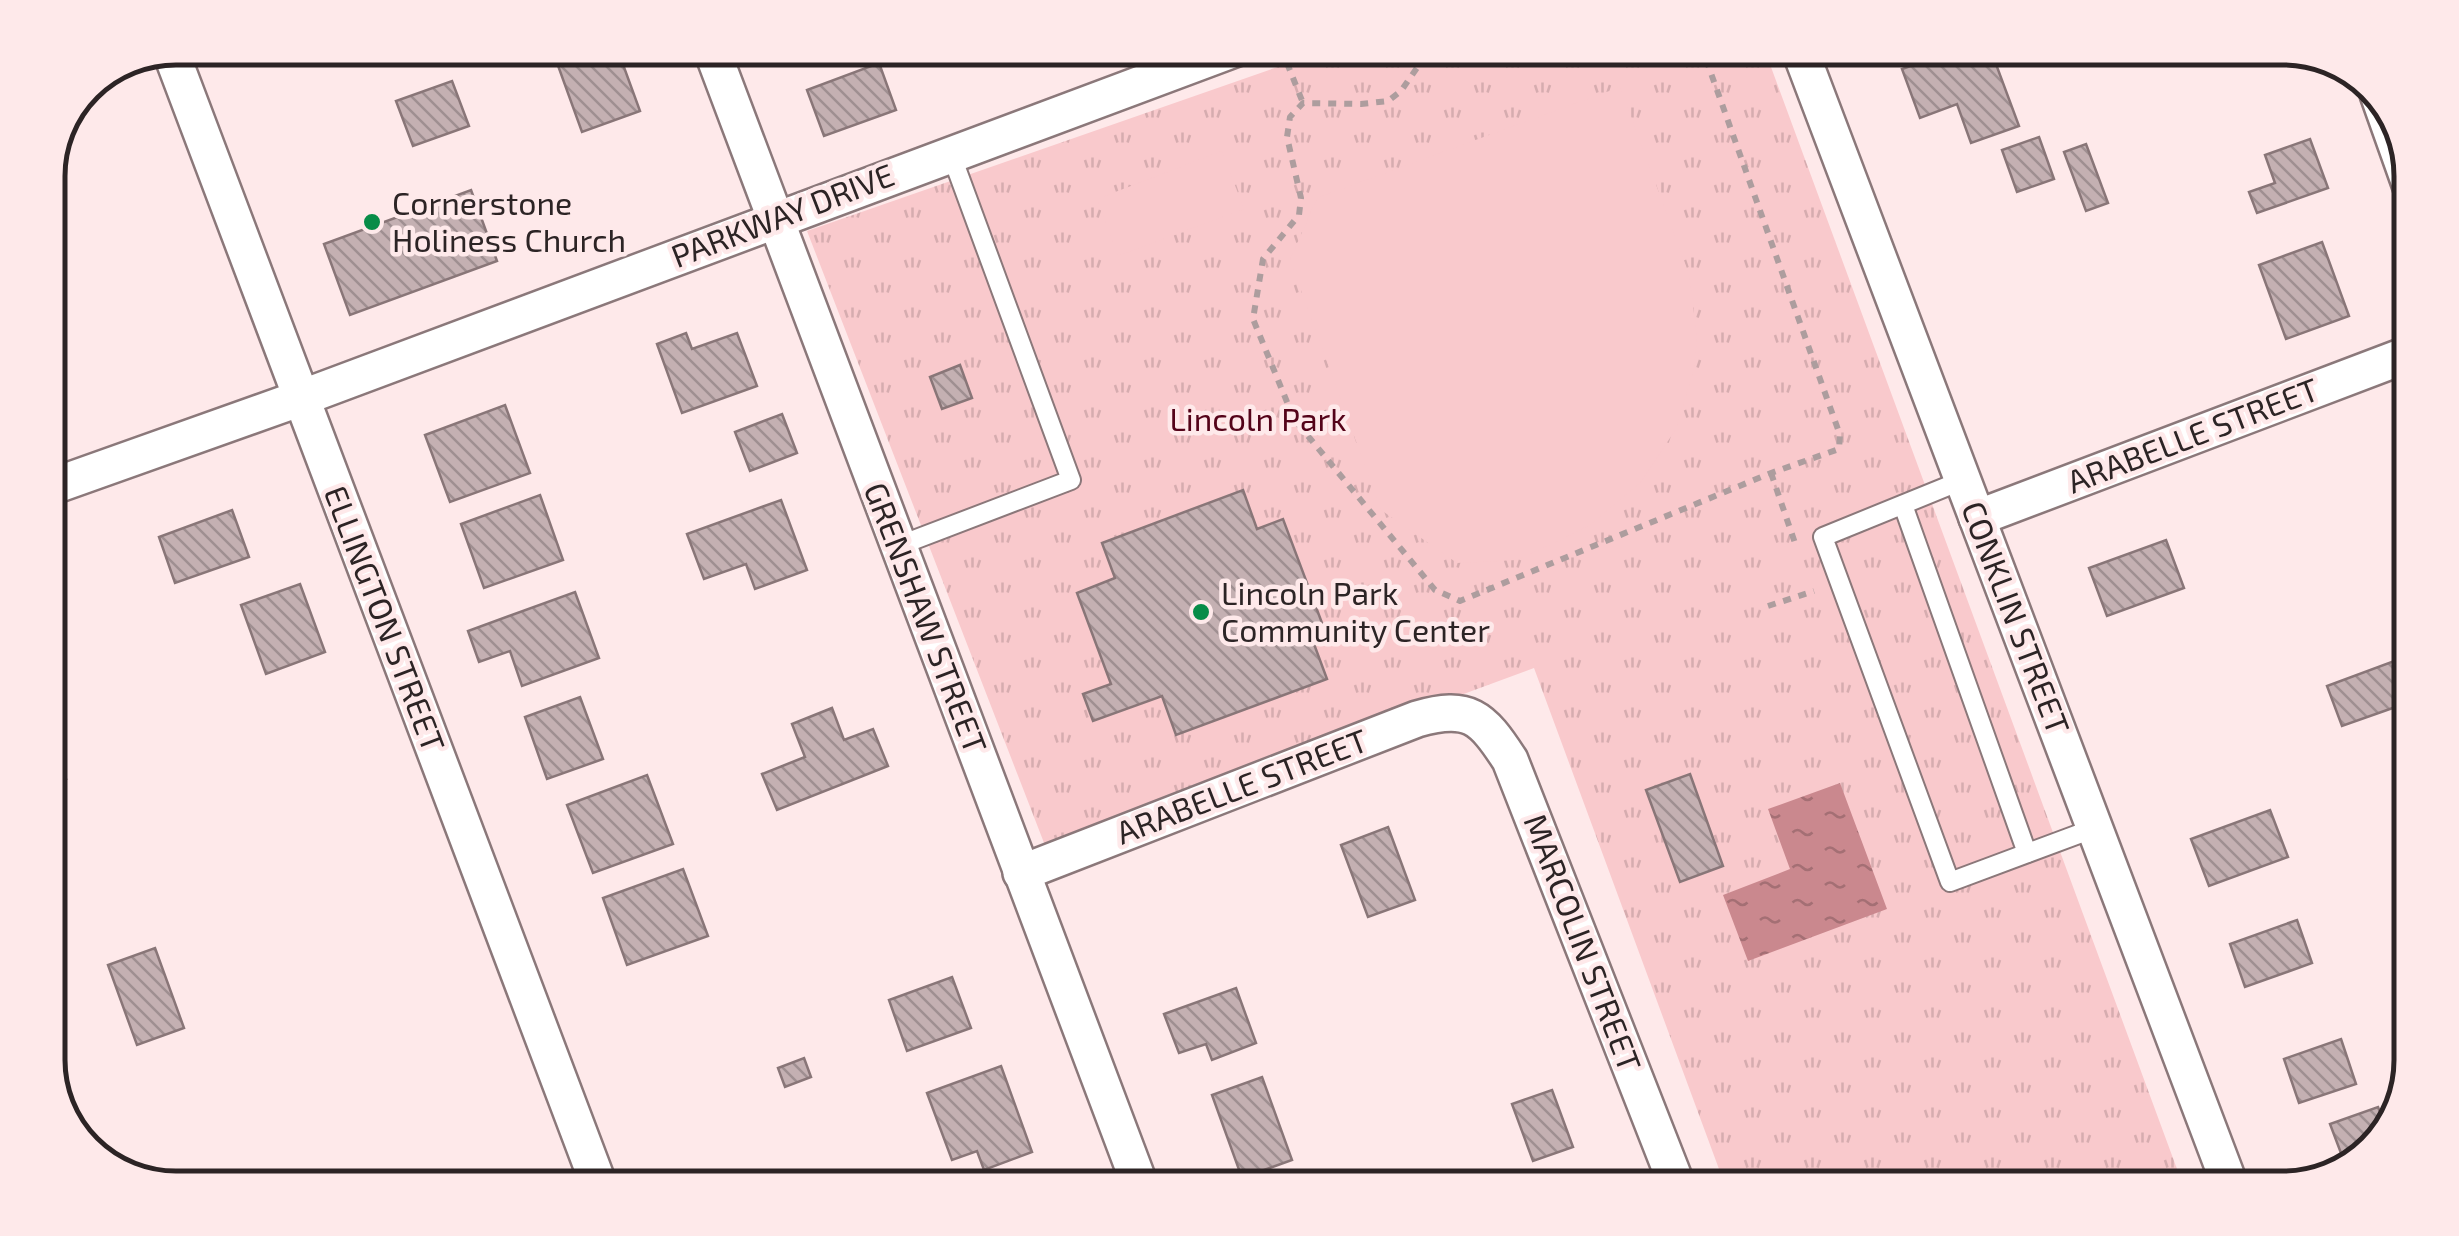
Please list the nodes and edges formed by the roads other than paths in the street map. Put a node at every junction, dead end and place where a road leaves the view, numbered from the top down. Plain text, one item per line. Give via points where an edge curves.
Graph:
1 (176, 65) edge
2 (717, 65) edge
3 (1191, 65) edge
4 (1805, 65) edge
5 (951, 154) junction
6 (775, 219) junction
7 (2394, 360) edge
8 (301, 398) junction
9 (1963, 480) junction
10 (65, 482) edge
11 (1902, 505) junction
12 (1978, 518) junction
13 (898, 546) junction
14 (1465, 712) joint
15 (2095, 828) junction
16 (2027, 854) junction
17 (1021, 873) junction
18 (594, 1171) edge
19 (1135, 1171) edge
20 (1671, 1171) edge
21 (2225, 1171) edge

1 - 8 street, ELLINGTON STREET
2 - 6 street, GRENSHAW STREET
3 - 5 street, PARKWAY DRIVE
4 - 9 street, CONKLIN STREET
5 - 6 street, PARKWAY DRIVE
5 - 13 lane via 1071,480
6 - 8 street, PARKWAY DRIVE
6 - 13 street, GRENSHAW STREET
7 - 12 street, ARABELLE STREET
8 - 10 street, PARKWAY DRIVE
8 - 18 street, ELLINGTON STREET
9 - 11 lane
9 - 12 street, CONKLIN STREET
11 - 16 lane
11 - 16 lane via 1823,537 1950,882
12 - 15 street, CONKLIN STREET
13 - 17 street, GRENSHAW STREET
14 - 17 street, ARABELLE STREET via 1417,719
14 - 20 street, MARCOLIN STREET via 1492,732 1510,760
15 - 16 lane
15 - 21 street, CONKLIN STREET
17 - 19 street, GRENSHAW STREET

